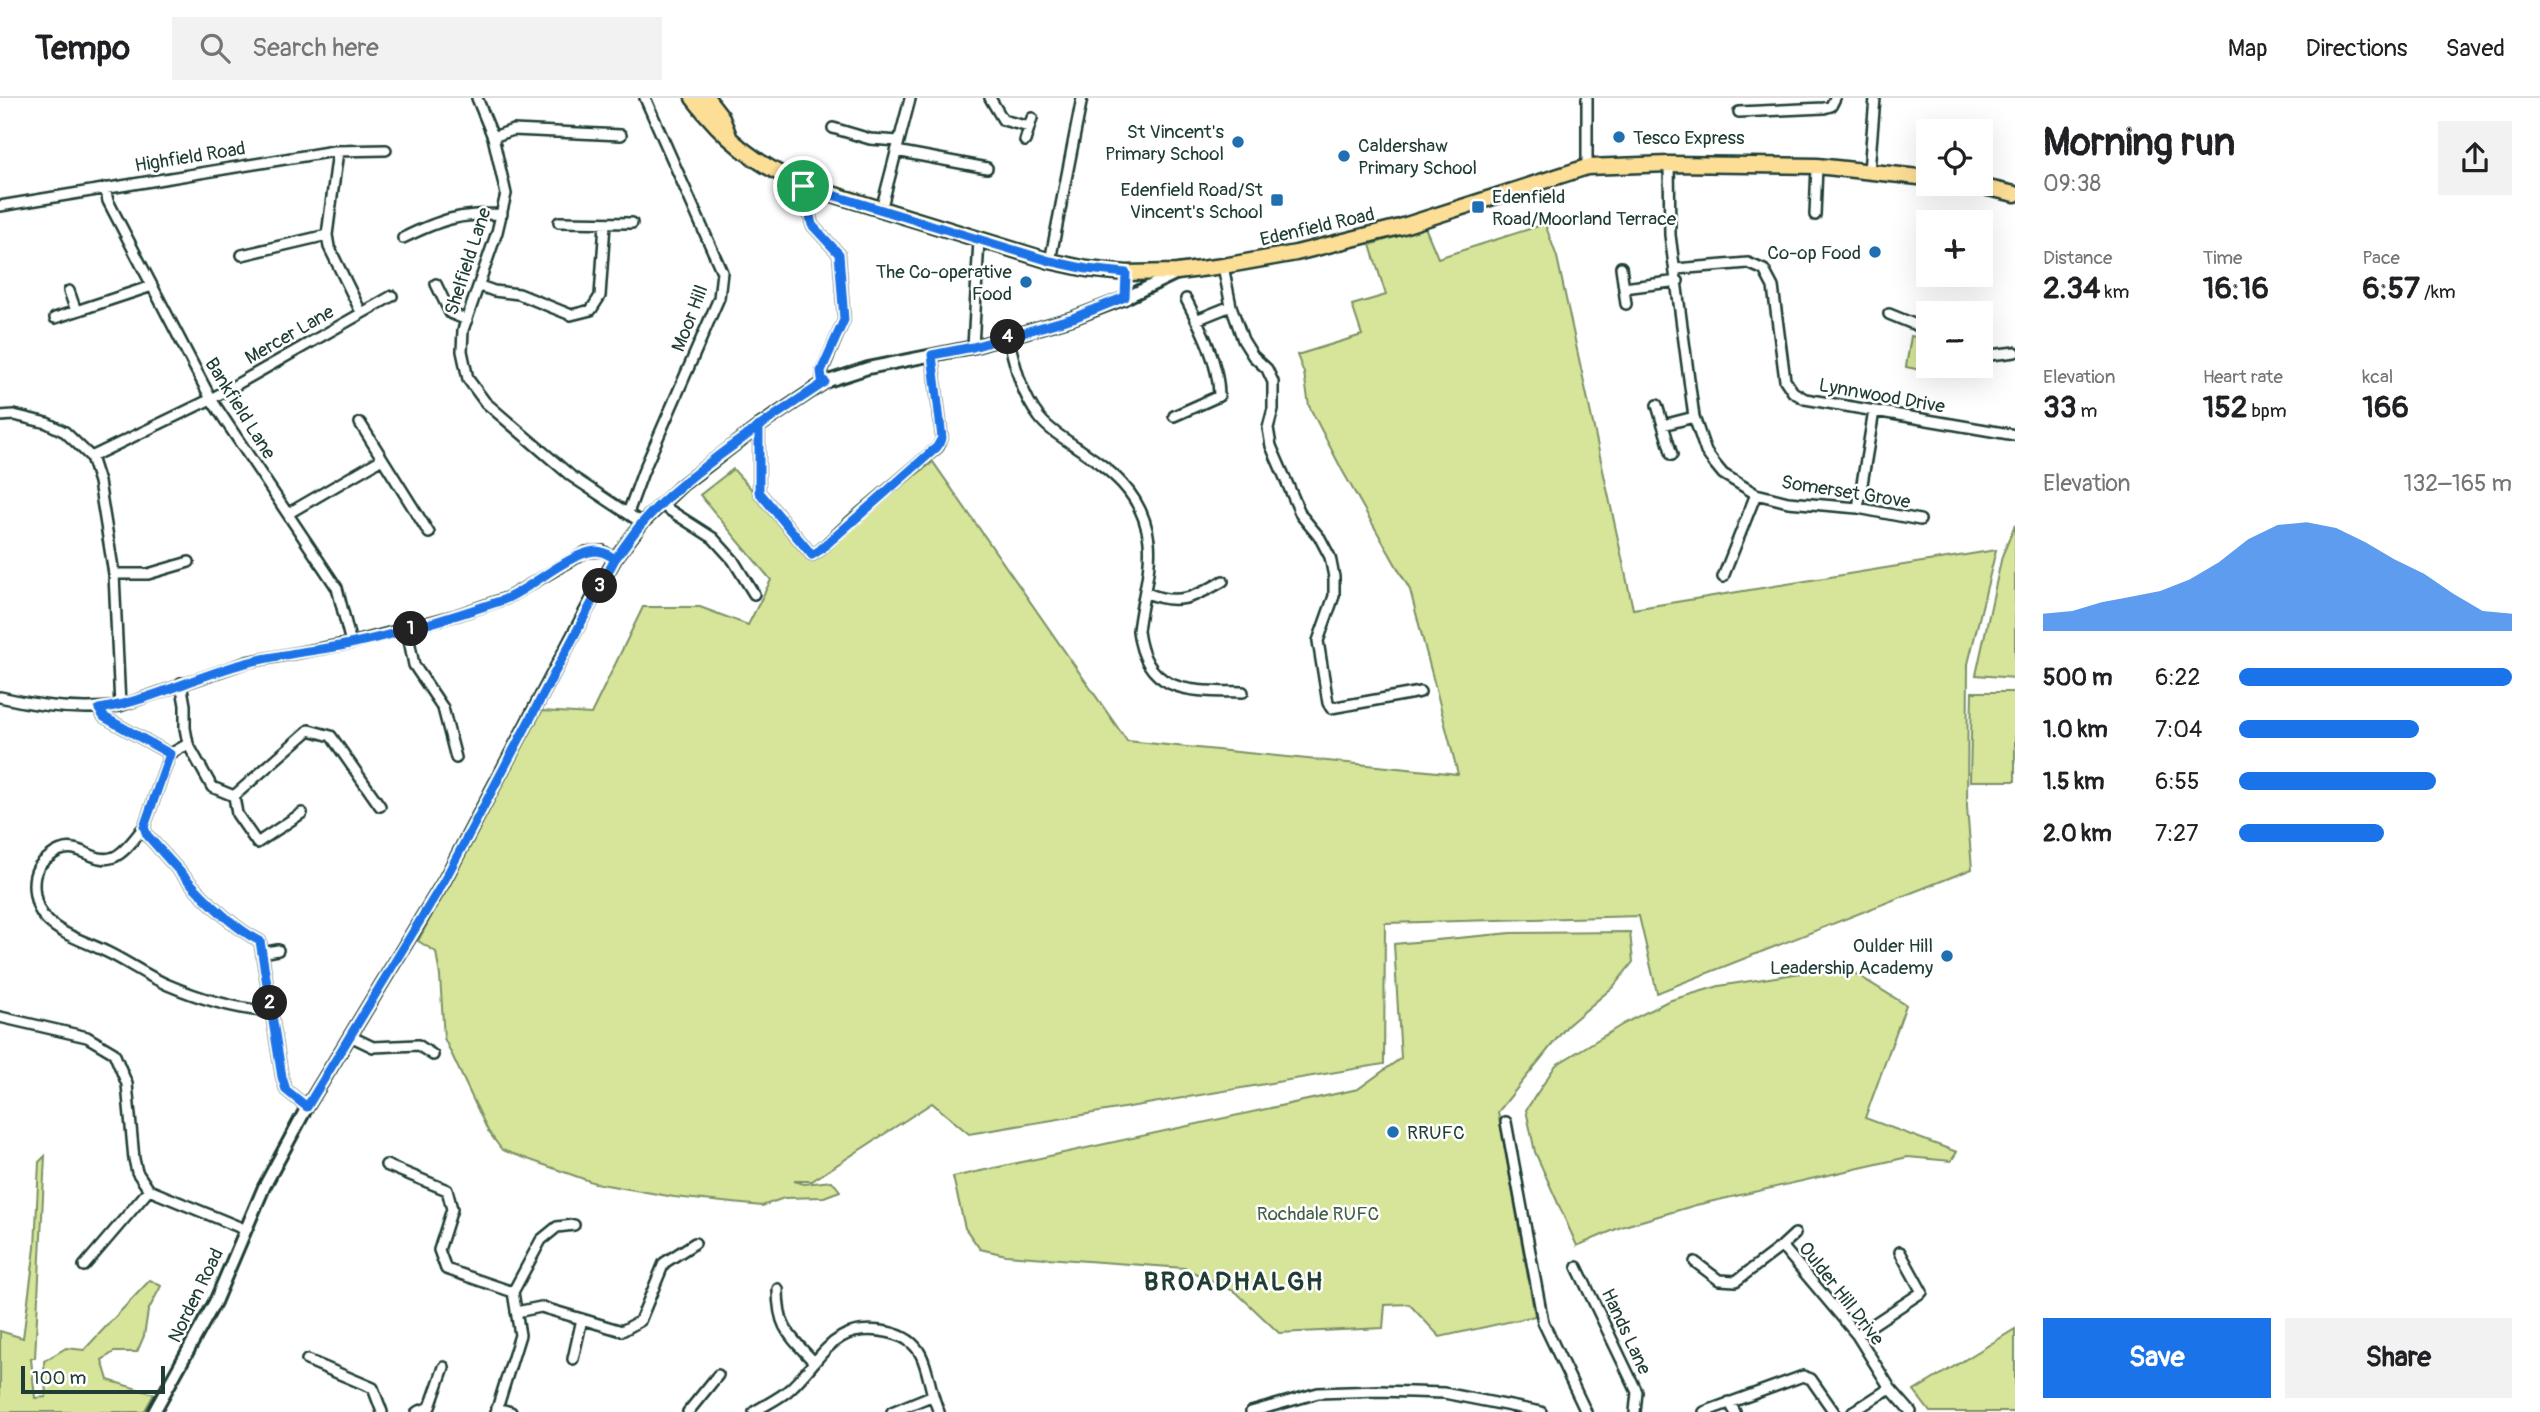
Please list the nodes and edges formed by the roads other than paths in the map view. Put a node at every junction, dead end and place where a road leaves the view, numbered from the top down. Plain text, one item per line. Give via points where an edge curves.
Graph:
1 (477, 98) edge
2 (645, 98) edge
3 (693, 98) edge
4 (707, 98) edge
5 (990, 98) edge
6 (1082, 98) edge
7 (1587, 98) edge
8 (1835, 98) edge
9 (1875, 98) edge
10 (910, 99) edge
11 (1739, 112) dead end
12 (833, 128) dead end
13 (621, 135) dead end
14 (493, 137) junction
15 (731, 141) junction
16 (1025, 141) dead end
17 (897, 146) junction
18 (386, 150) dead end
19 (338, 151) junction
20 (1669, 164) junction
21 (1817, 166) junction
22 (1587, 167) junction
23 (986, 168) dead end
24 (1869, 172) junction
25 (1916, 177) edge
26 (803, 186) junction
27 (105, 188) junction
28 (1993, 189) edge
29 (2015, 194) edge
30 (0, 206) edge
31 (881, 210) junction
32 (502, 214) junction
33 (1815, 215) dead end
34 (559, 222) dead end
35 (632, 223) dead end
36 (605, 224) junction
37 (327, 235) junction
38 (402, 238) dead end
39 (979, 240) junction
40 (242, 256) dead end
41 (1050, 261) junction
42 (1223, 266) junction
43 (1621, 267) dead end
44 (1676, 269) junction
45 (1177, 272) junction
46 (1126, 273) junction
47 (1678, 281) junction
48 (436, 284) dead end
49 (152, 286) junction
50 (480, 286) junction
51 (1624, 288) junction
52 (69, 292) dead end
53 (392, 296) dead end
54 (1125, 297) junction
55 (1186, 299) dead end
56 (1626, 304) dead end
57 (1231, 306) junction
58 (76, 311) junction
59 (362, 312) junction
60 (1889, 314) dead end
61 (55, 318) dead end
62 (467, 320) junction
63 (1196, 320) junction
64 (1916, 325) edge
65 (1008, 337) junction
66 (973, 347) junction
67 (2015, 352) edge
68 (932, 355) junction
69 (1993, 355) edge
70 (825, 382) junction
71 (211, 399) junction
72 (1657, 405) dead end
73 (1874, 411) junction
74 (0, 416) edge
75 (1174, 416) dead end
76 (1694, 417) junction
77 (360, 423) dead end
78 (1663, 425) junction
79 (759, 426) junction
80 (2015, 435) edge
81 (1672, 455) dead end
82 (91, 457) junction
83 (382, 458) junction
84 (1756, 494) junction
85 (660, 504) junction
86 (1858, 508) junction
87 (289, 513) junction
88 (628, 513) junction
89 (1920, 520) dead end
90 (642, 523) junction
91 (429, 533) dead end
92 (615, 559) junction
93 (189, 562) dead end
94 (114, 574) junction
95 (1723, 577) dead end
96 (1223, 581) dead end
97 (1145, 592) junction
98 (754, 594) dead end
99 (407, 630) junction
100 (351, 643) junction
101 (181, 683) junction
102 (1243, 692) dead end
103 (1420, 692) dead end
104 (0, 697) edge
105 (120, 706) junction
106 (99, 709) junction
107 (188, 744) junction
108 (170, 754) junction
109 (456, 758) dead end
110 (234, 796) junction
111 (380, 806) dead end
112 (303, 813) dead end
113 (144, 827) junction
114 (278, 950) dead end
115 (262, 953) junction
116 (272, 1012) junction
117 (0, 1017) edge
118 (350, 1036) junction
119 (433, 1055) dead end
120 (307, 1107) junction
121 (1506, 1122) dead end
122 (386, 1165) dead end
123 (149, 1190) junction
124 (574, 1225) dead end
125 (244, 1229) junction
126 (1795, 1234) dead end
127 (695, 1242) dead end
128 (1782, 1246) junction
129 (1899, 1252) dead end
130 (1695, 1262) dead end
131 (84, 1266) dead end
132 (1577, 1267) dead end
133 (779, 1289) dead end
134 (513, 1292) junction
135 (516, 1312) junction
136 (582, 1319) junction
137 (1857, 1335) junction
138 (573, 1359) dead end
139 (307, 1360) dead end
140 (814, 1362) junction
141 (444, 1367) dead end
142 (718, 1375) dead end
143 (1891, 1388) junction
144 (931, 1396) junction
145 (1729, 1402) junction
146 (496, 1410) edge
147 (153, 1412) edge
148 (382, 1412) edge
149 (417, 1412) edge
150 (511, 1412) edge
151 (688, 1412) edge
152 (754, 1412) edge
153 (891, 1412) edge
154 (939, 1412) edge
155 (1251, 1412) edge
156 (1541, 1412) edge
157 (1586, 1412) edge
158 (1634, 1412) edge
159 (1704, 1412) edge
160 (1735, 1412) edge
161 (1834, 1412) edge
162 (1853, 1412) edge
163 (1910, 1412) edge

1 - 14 street, Shelfield Lane
2 - 88 street, Moor Hill via 722,272 719,298
3 - 15 main road, Edenfield Road
4 - 15 main road, Edenfield Road
5 - 16 street via 1003,120 1031,122
6 - 41 street
7 - 22 street
8 - 11 street via 1825,108
9 - 24 street
10 - 17 street
12 - 17 street
13 - 14 street via 513,130
14 - 32 street, Shelfield Lane via 506,194
15 - 26 main road, Edenfield Road via 769,170
17 - 23 street
17 - 31 street
18 - 19 street, Highfield Road
19 - 27 street, Highfield Road
19 - 37 street
20 - 21 main road, Edenfield Road
20 - 22 main road, Edenfield Road
20 - 44 street, Somerset Grove via 1670,235
21 - 24 main road, Edenfield Road
21 - 33 street
22 - 42 main road, Edenfield Road via 1400,227
24 - 25 main road, Edenfield Road
26 - 31 main road, Edenfield Road
26 - 70 street via 812,225 839,254 844,320 821,371
27 - 30 street, Highfield Road
27 - 49 street, Bankfield Lane
28 - 29 main road
31 - 39 main road, Edenfield Road
32 - 38 street via 466,214
32 - 50 street, Shelfield Lane
34 - 36 street
35 - 36 street
36 - 50 street via 600,296 591,310 571,315 519,294
37 - 40 street
37 - 59 street
39 - 41 main road, Edenfield Road
39 - 66 street
41 - 46 main road, Edenfield Road
42 - 45 main road, Edenfield Road
42 - 57 street
43 - 51 street
44 - 47 street, Somerset Grove
44 - 73 street, Lynnwood Drive via 1748,263 1764,270 1773,287 1785,380 1793,392 1805,399
45 - 46 main road, Edenfield Road
45 - 54 street, Norden Road
46 - 54 street
47 - 51 street
47 - 76 street, Somerset Grove
48 - 62 street via 450,313
49 - 58 street
49 - 71 street, Bankfield Lane
50 - 62 street, Shelfield Lane
51 - 56 street
52 - 58 street
53 - 59 street, Mercer Lane
54 - 65 street, Norden Road
55 - 63 street
57 - 63 street
57 - 103 street via 1243,340 1273,382 1268,428 1271,446 1301,515 1330,557 1334,596 1318,641 1328,704 1331,708
58 - 61 street
59 - 71 street, Mercer Lane
60 - 64 street
62 - 88 street, Shelfield Lane via 462,351 468,379 485,402 571,477
63 - 75 street via 1219,379 1219,396
65 - 66 street, Norden Road
65 - 97 street via 1019,379 1039,417 1110,470 1132,495 1149,539
66 - 68 street, Norden Road
67 - 69 street
68 - 70 street, Norden Road
68 - 79 street via 942,438 937,447 812,555 759,492
70 - 79 street, Norden Road
71 - 82 street, Mercer Lane
71 - 87 street, Bankfield Lane
72 - 78 street
73 - 80 street, Lynnwood Drive
73 - 86 street
74 - 82 street via 47,423 65,432
76 - 78 street
76 - 84 street, Somerset Grove via 1714,463 1723,474
77 - 83 street
78 - 81 street
79 - 85 street, Norden Road
82 - 94 street
83 - 87 street
83 - 91 street
84 - 86 street, Somerset Grove via 1788,502
84 - 95 street
85 - 90 street, Norden Road
85 - 98 street via 713,538
86 - 89 street, Somerset Grove
87 - 100 street, Bankfield Lane via 337,588
88 - 90 street, Shelfield Lane
90 - 92 street, Norden Road
92 - 99 street via 603,551 586,552 507,598
92 - 118 street, Norden Road via 444,881
93 - 94 street via 148,574
94 - 105 street
96 - 97 street via 1190,598
97 - 102 street via 1139,642 1148,666 1158,677 1186,690
99 - 100 street
99 - 109 street via 414,665 443,708
100 - 101 street via 247,662
101 - 105 street
101 - 107 street
104 - 106 street
105 - 106 street
106 - 108 street via 104,717
107 - 108 street
107 - 110 street via 212,787
108 - 113 street
110 - 111 street via 309,730 331,736
110 - 112 street via 237,814 257,843
113 - 115 street via 194,887 260,941
113 - 116 street via 113,858 72,847 44,860 34,882 43,917 167,985 231,1007
114 - 115 street
115 - 116 street
116 - 120 street via 286,1090
117 - 123 street via 87,1037 114,1053 127,1083 135,1166
118 - 119 street via 373,1047 418,1045
118 - 120 street, Norden Road
120 - 125 street, Norden Road
121 - 157 street via 1543,1322
122 - 134 street via 447,1190 453,1209 439,1250 446,1269
123 - 125 street
123 - 131 street
124 - 134 street via 557,1227 541,1240
125 - 147 street, Norden Road via 215,1302
126 - 128 street
127 - 136 street via 664,1263 640,1321 622,1331
128 - 130 street, Oulder Hill Drive via 1736,1281 1718,1280
128 - 137 street, Oulder Hill Drive
129 - 137 street via 1922,1292
132 - 158 street, Hands Lane via 1637,1392
133 - 140 street via 779,1312 789,1335
134 - 135 street
135 - 136 street via 541,1307
135 - 146 street via 520,1335
136 - 138 street
137 - 143 street, Oulder Hill Drive
139 - 148 street via 373,1388
140 - 144 street via 829,1344 847,1333 877,1331 904,1336 921,1355
140 - 152 street via 790,1389
141 - 149 street via 430,1407
142 - 151 street
143 - 162 street
143 - 163 street, Oulder Hill Drive
144 - 153 street
144 - 154 street
145 - 159 street
145 - 160 street
145 - 161 street via 1803,1376 1811,1379
146 - 150 street
155 - 156 street via 1318,1393 1379,1391 1444,1393

